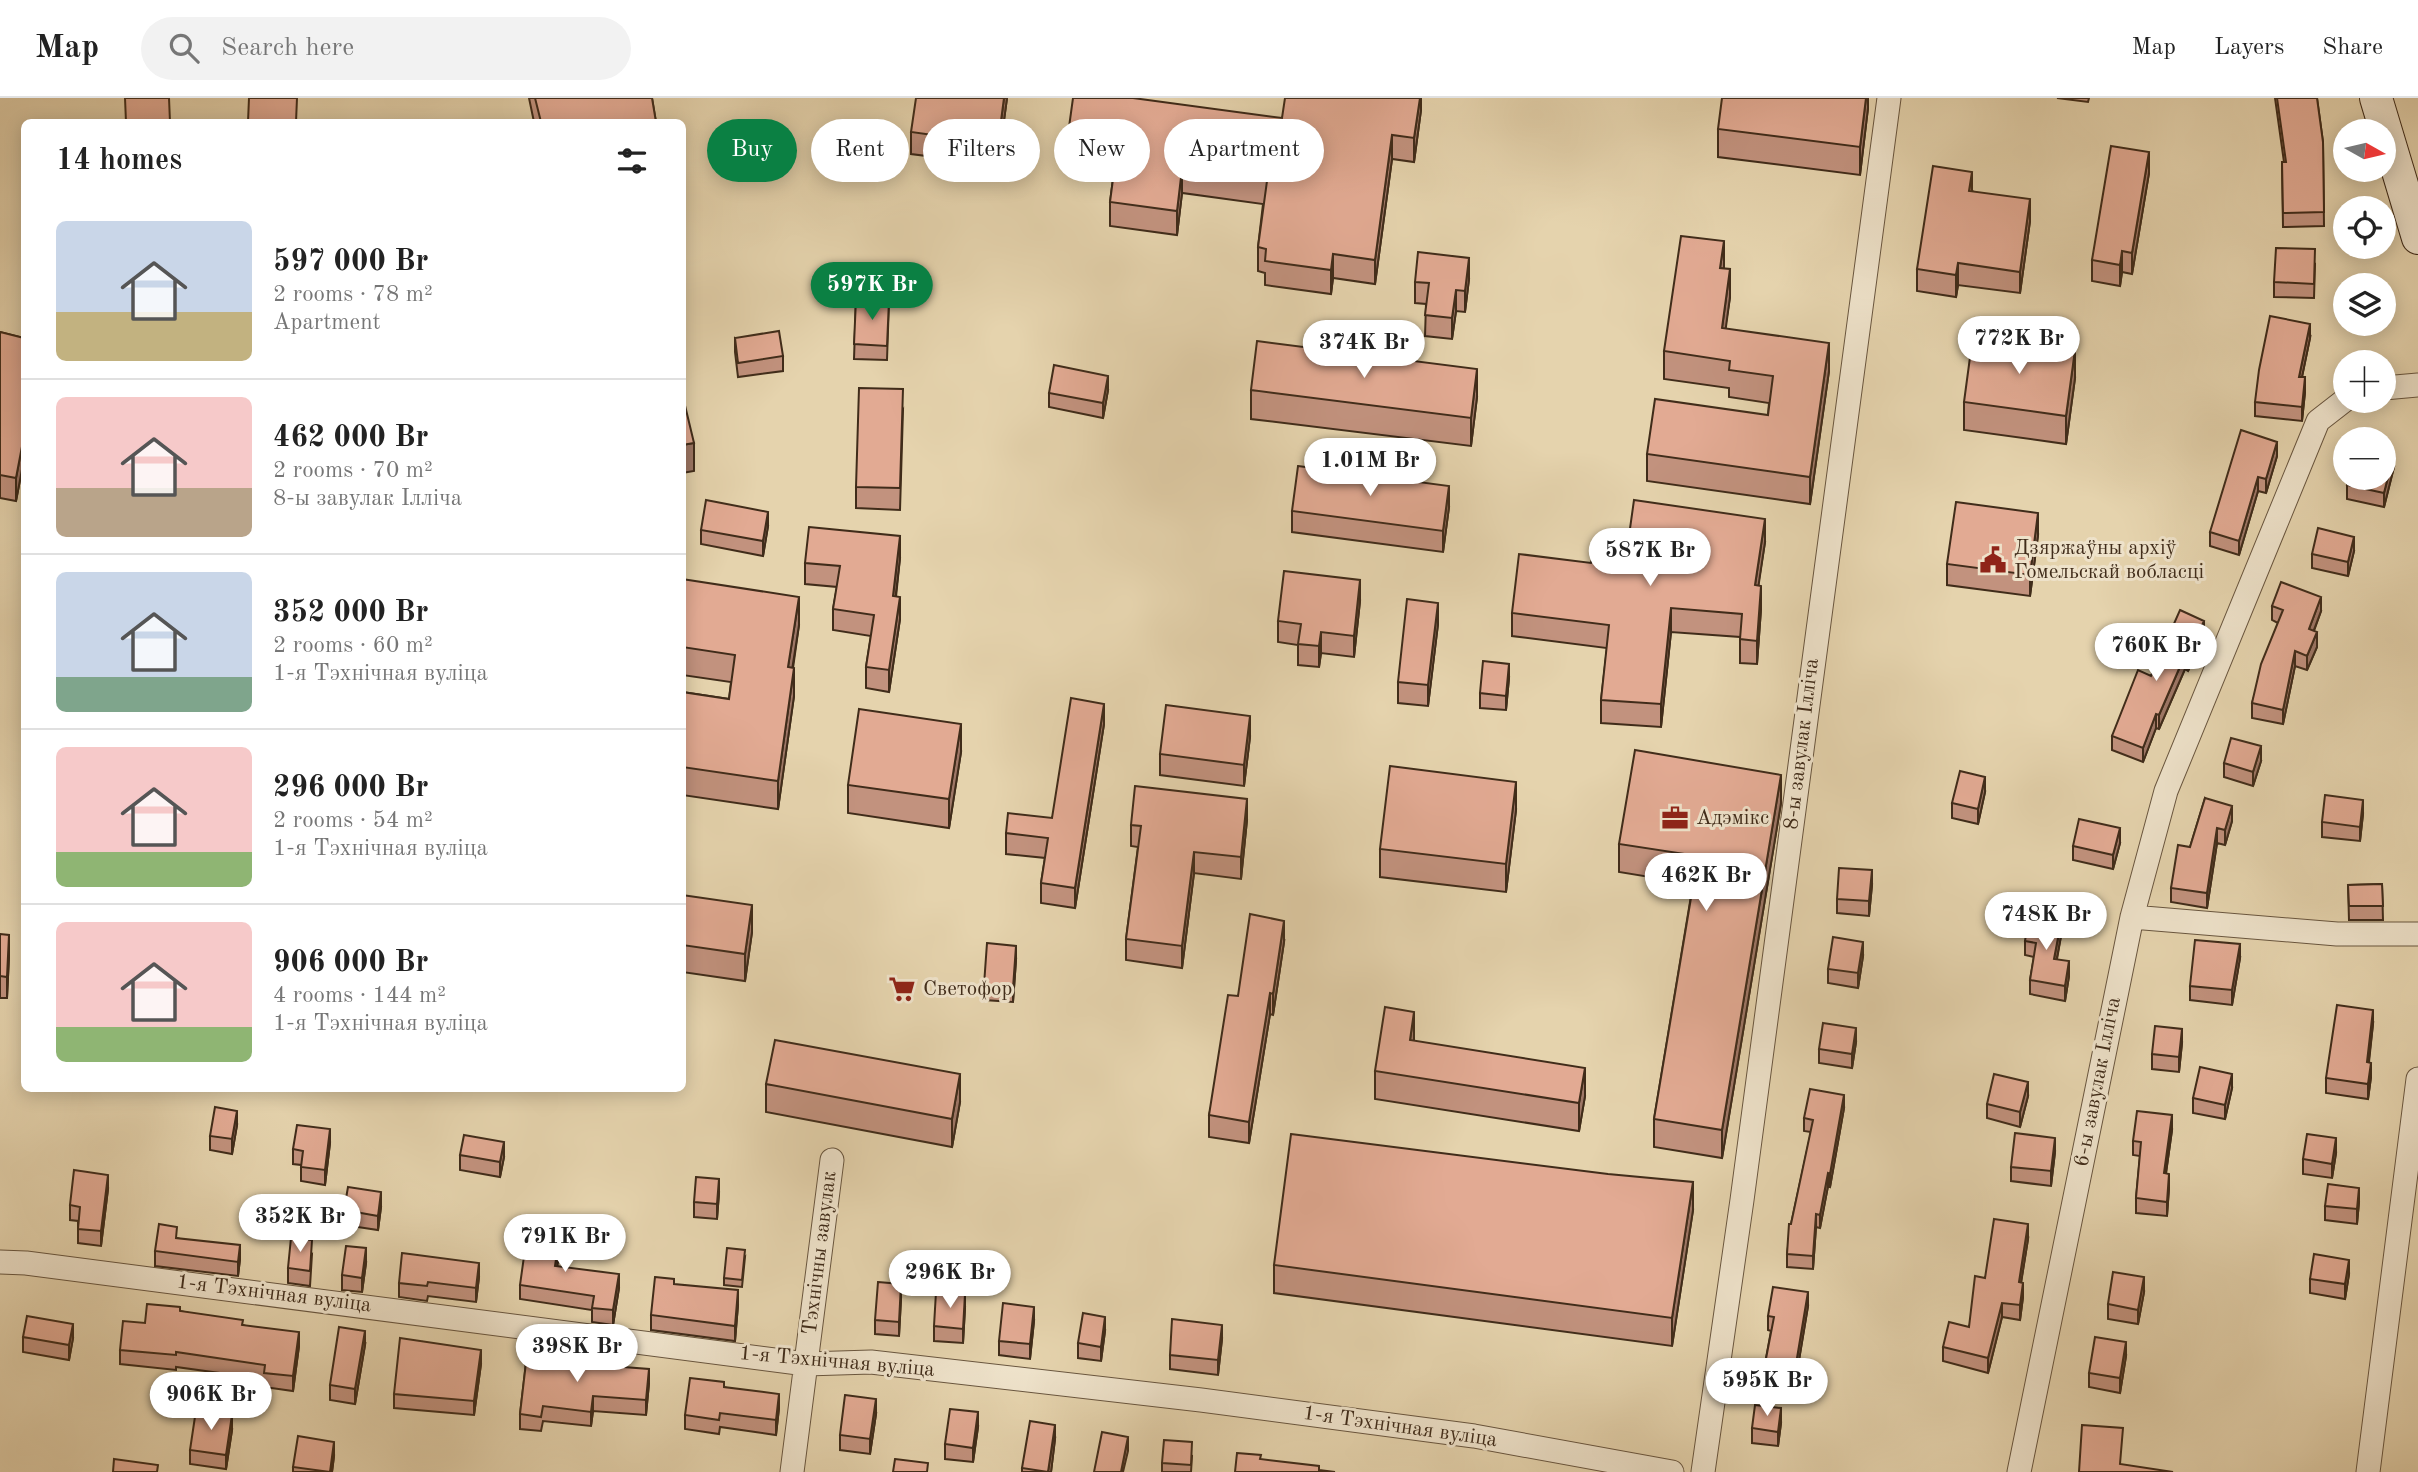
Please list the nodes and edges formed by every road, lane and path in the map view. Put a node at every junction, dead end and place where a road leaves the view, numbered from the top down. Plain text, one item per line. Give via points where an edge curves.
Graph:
1 (1889, 98) edge
2 (2376, 98) edge
3 (2418, 238) edge
4 (2418, 385) edge
5 (2396, 387) edge
6 (2333, 409) edge
7 (2132, 917) junction
8 (2418, 934) edge
9 (2418, 1079) edge
10 (832, 1160) dead end
11 (0, 1262) edge
12 (806, 1364) junction
13 (792, 1472) edge
14 (1672, 1472) edge
15 (1703, 1472) edge
16 (2019, 1472) edge
17 (2368, 1472) edge

1 - 15 street, 8-ы завулак Ілліча
2 - 3 street
4 - 5 street
6 - 7 street, 6-ы завулак Ілліча via 2318,421 2166,791
7 - 8 street via 2337,934
7 - 16 street, 6-ы завулак Ілліча
9 - 17 street
10 - 12 street, Тэхнічны завулак
11 - 12 street, 1-я Тэхнічная вуліца
12 - 13 street, Тэхнічны завулак
12 - 14 street, 1-я Тэхнічная вуліца via 871,1362 1201,1400 1474,1436

